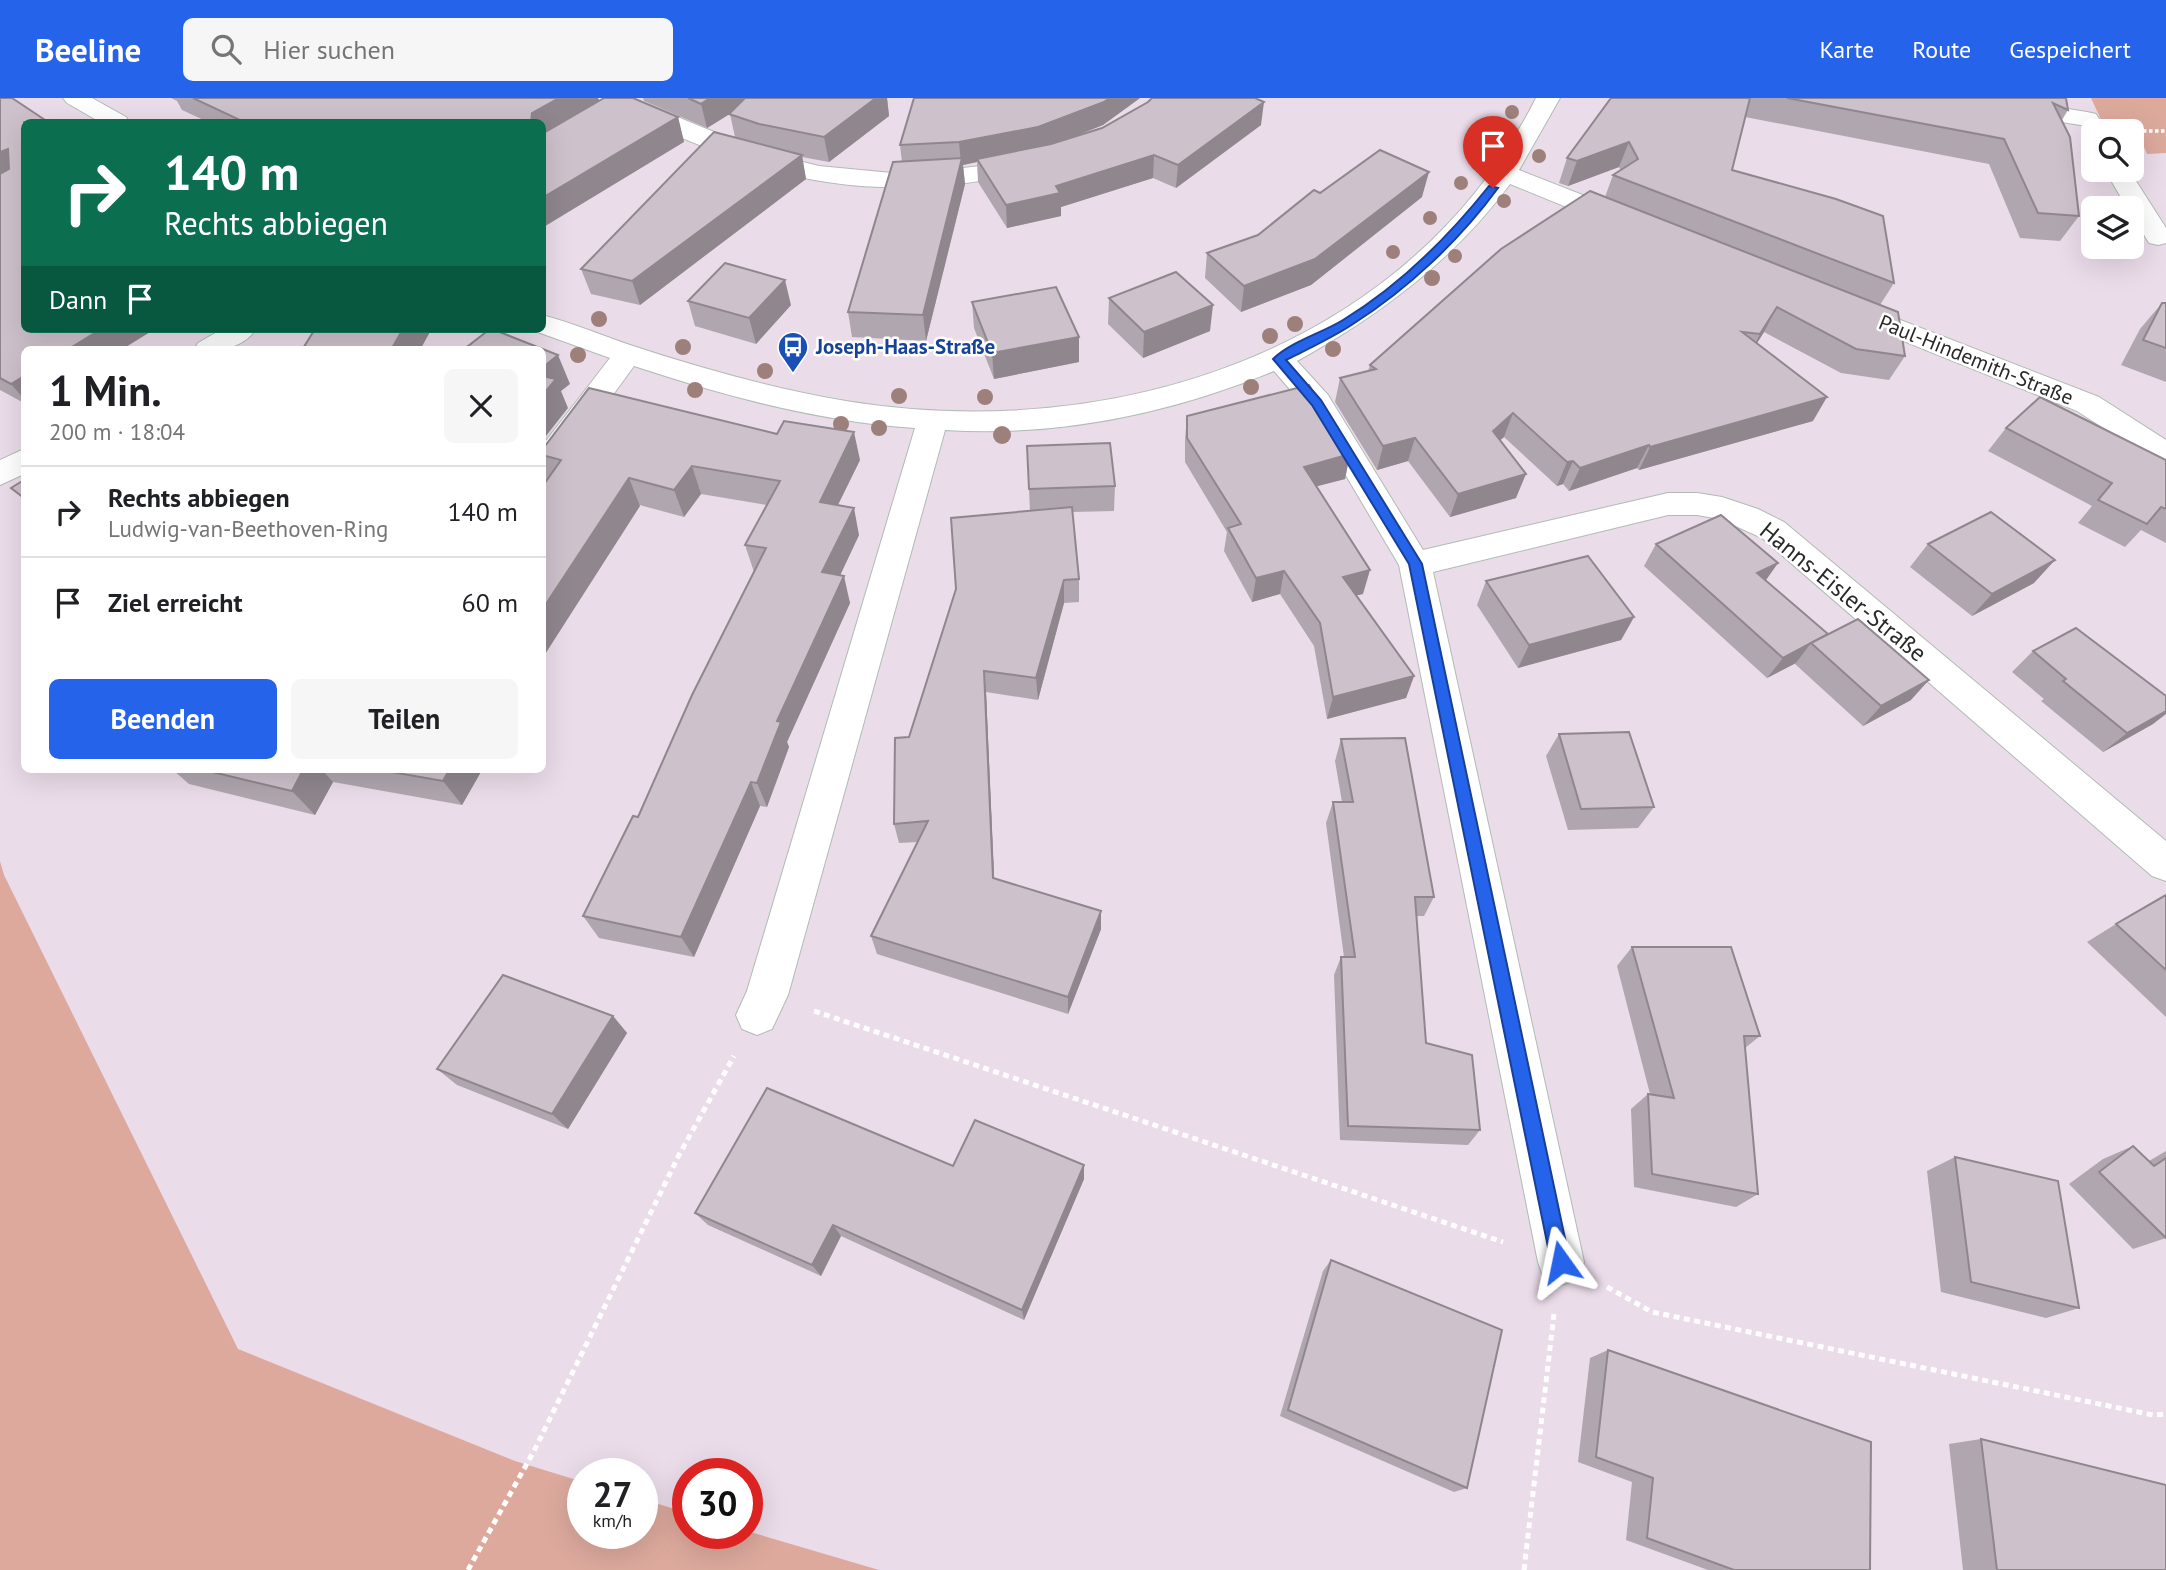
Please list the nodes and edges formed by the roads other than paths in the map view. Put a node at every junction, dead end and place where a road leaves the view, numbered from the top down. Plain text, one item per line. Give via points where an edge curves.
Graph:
1 (75, 98) edge
2 (1548, 98) edge
3 (1951, 98) edge
4 (616, 104) edge
5 (2087, 116) edge
6 (112, 119) edge
7 (1053, 157) edge
8 (1505, 173) junction
9 (2124, 182) edge
10 (1647, 230) edge
11 (2158, 237) dead end
12 (1829, 302) edge
13 (546, 325) edge
14 (236, 333) edge
15 (214, 346) edge
16 (627, 355) junction
17 (1279, 359) junction
18 (933, 420) junction
19 (2166, 454) edge
20 (21, 462) edge
21 (546, 464) edge
22 (0, 474) edge
23 (1415, 564) junction
24 (2166, 864) edge
25 (762, 1005) road end
26 (1561, 1262) road end

1 - 6 street
2 - 8 street via 1533,132
3 - 5 street
4 - 7 street via 755,158 819,173 888,180 960,177
8 - 10 street
8 - 17 street via 1470,217 1415,271 1349,322
9 - 11 street
12 - 19 street, Paul-Hindemith-Straße via 2088,404
13 - 16 street
14 - 15 street
16 - 18 street via 841,411
16 - 21 street
17 - 18 street via 1194,393 1110,412 1021,421
17 - 23 street via 1317,402
18 - 25 street
20 - 22 street
23 - 24 street, Hanns-Eisler-Straße via 1668,504 1700,502 1741,512 1773,530
23 - 26 street

